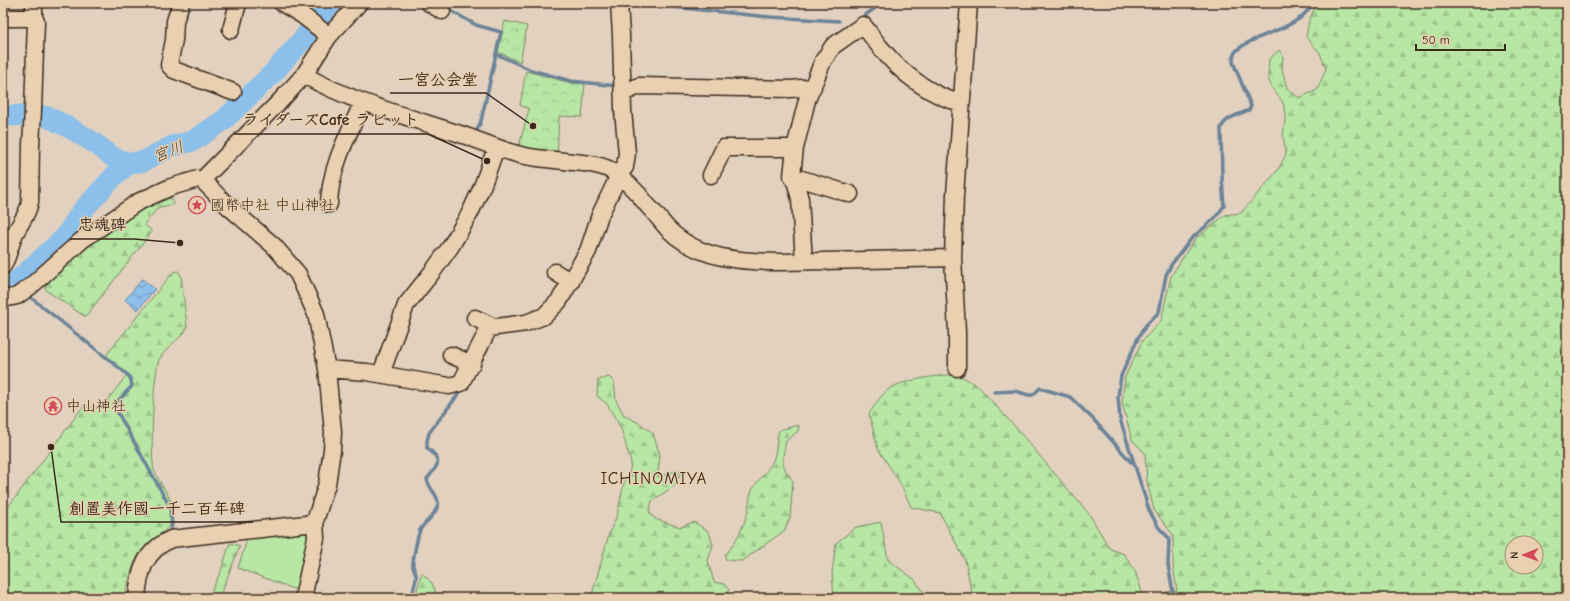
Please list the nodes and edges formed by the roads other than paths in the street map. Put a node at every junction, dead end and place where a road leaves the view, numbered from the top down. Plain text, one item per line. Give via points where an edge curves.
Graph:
1 (181, 3) edge
2 (238, 3) edge
3 (282, 3) edge
4 (359, 3) edge
5 (619, 3) edge
6 (969, 3) edge
7 (34, 10) edge
8 (3, 18) edge
9 (231, 30) dead end
10 (329, 36) junction
11 (304, 75) junction
12 (808, 87) junction
13 (233, 92) dead end
14 (623, 93) junction
15 (363, 102) junction
16 (962, 103) junction
17 (496, 148) junction
18 (795, 148) junction
19 (711, 175) dead end
20 (792, 176) junction
21 (621, 178) junction
22 (202, 180) junction
23 (850, 194) dead end
24 (329, 204) dead end
25 (953, 258) junction
26 (804, 261) junction
27 (3, 266) edge
28 (555, 272) dead end
29 (571, 282) junction
30 (5, 299) edge
31 (475, 318) dead end
32 (494, 327) junction
33 (451, 355) dead end
34 (472, 364) junction
35 (328, 368) junction
36 (957, 368) dead end
37 (381, 374) junction
38 (315, 521) junction
39 (137, 598) edge
40 (303, 598) edge

1 - 13 street via 175,21 169,65 174,70
2 - 9 street
3 - 10 street
4 - 10 street
5 - 14 street
6 - 16 street
7 - 8 street
7 - 27 street via 36,21 30,202
10 - 11 street
11 - 15 street via 326,88
11 - 22 street
12 - 14 street via 639,86
12 - 16 street via 833,46 863,25 891,60 916,81 948,100
12 - 18 street
14 - 21 street via 627,153
15 - 17 street via 462,134
15 - 24 street via 336,166 329,191
16 - 25 street
17 - 21 street via 526,156 592,164 606,168
17 - 37 street via 482,187 451,246 406,304
18 - 19 street via 724,148
18 - 20 street
20 - 23 street
20 - 26 street via 800,198
21 - 26 street via 669,230 706,253 746,261
21 - 29 street via 600,215 588,251
22 - 30 street via 171,186 138,202 82,240 29,288 18,296
22 - 35 street via 274,246 298,274 316,314
25 - 26 street
25 - 36 street
28 - 29 street
29 - 32 street via 559,301 544,316 526,323
31 - 32 street
32 - 34 street via 489,328
33 - 34 street
34 - 37 street via 461,383 449,386
35 - 37 street
35 - 38 street via 332,450 327,484
38 - 39 street via 171,539 153,551 143,565 138,581
38 - 40 street via 316,538

